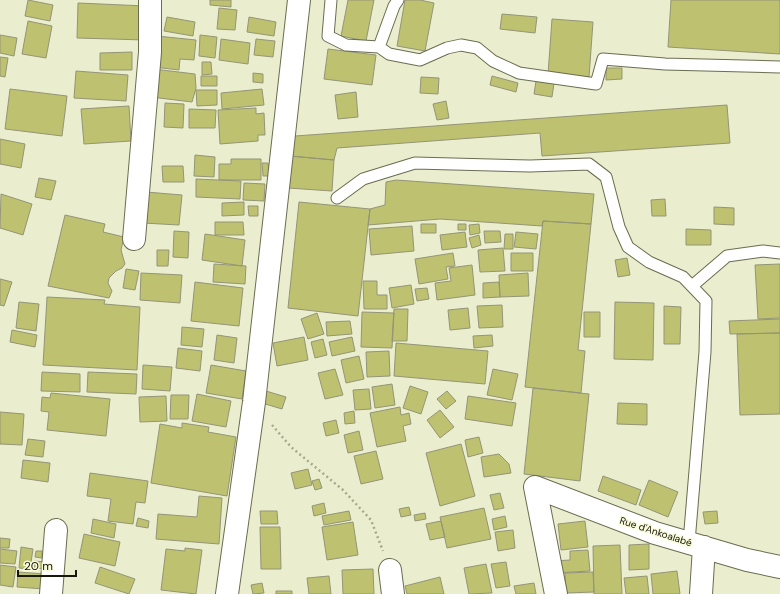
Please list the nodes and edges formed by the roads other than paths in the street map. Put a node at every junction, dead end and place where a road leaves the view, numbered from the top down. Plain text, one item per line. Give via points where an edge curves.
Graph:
1 (150, 0) edge
2 (299, 0) edge
3 (331, 0) edge
4 (398, 0) edge
5 (379, 47) junction
6 (780, 67) edge
7 (336, 198) dead end
8 (134, 239) dead end
9 (780, 253) edge
10 (692, 286) junction
11 (56, 530) dead end
12 (696, 544) junction
13 (780, 567) edge
14 (390, 570) road end
15 (51, 594) edge
16 (227, 594) edge
17 (393, 594) edge
18 (556, 594) edge
19 (701, 594) edge

1 - 8 street via 150,52
2 - 16 street via 254,402
3 - 5 lane via 328,36 346,45
4 - 5 lane
5 - 6 lane via 389,54 420,60 461,45 477,48 494,61 519,74 596,84 603,59 665,64
7 - 10 lane via 363,179 415,163 530,166 589,164 606,177 619,227 628,247 649,262 683,276
9 - 10 lane via 763,251 727,256
10 - 12 lane via 706,301
11 - 15 street
12 - 13 street, Rue d'Ankoalabé
12 - 18 street, Rue d'Ankoalabé via 656,533 535,487
12 - 19 street
14 - 17 street

